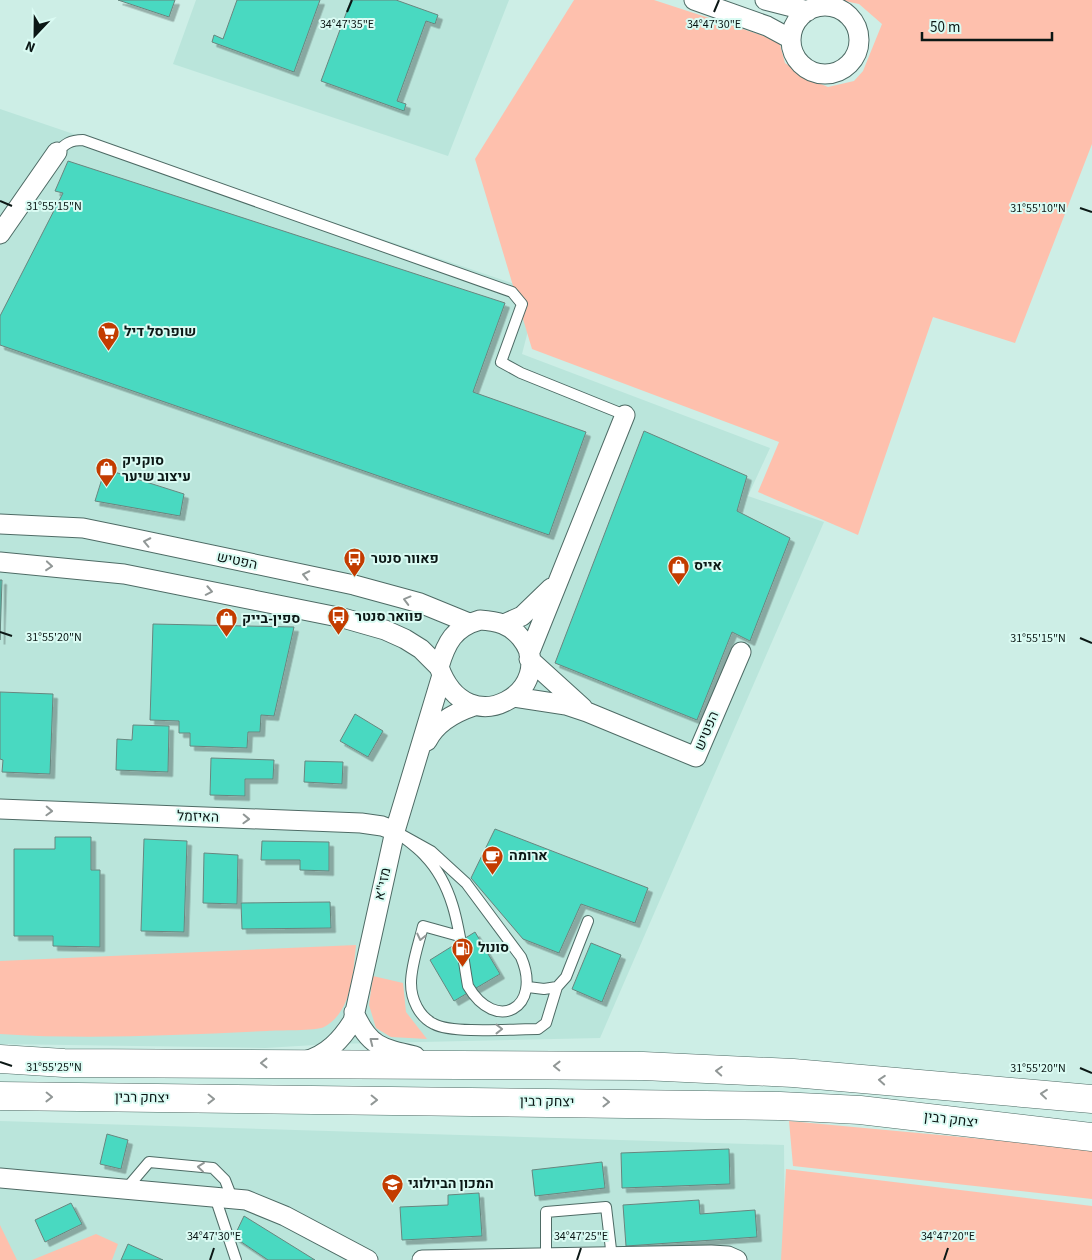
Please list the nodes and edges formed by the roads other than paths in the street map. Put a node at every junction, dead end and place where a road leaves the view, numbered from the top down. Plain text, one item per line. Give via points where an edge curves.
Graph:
1 (694, 0) edge
2 (766, 0) edge
3 (808, 11) junction
4 (791, 39) junction
5 (57, 152) joint
6 (0, 234) edge
7 (625, 414) joint
8 (0, 524) edge
9 (0, 562) edge
10 (556, 581) junction
11 (470, 623) junction
12 (504, 624) junction
13 (741, 652) dead end
14 (529, 656) junction
15 (441, 671) junction
16 (514, 697) junction
17 (474, 706) junction
18 (587, 712) junction
19 (418, 758) junction
20 (0, 809) edge
21 (395, 832) junction
22 (588, 921) dead end
23 (459, 936) junction
24 (528, 987) junction
25 (557, 987) junction
26 (354, 1012) junction
27 (0, 1059) edge
28 (297, 1063) junction
29 (453, 1064) junction
30 (0, 1096) edge
31 (1092, 1099) edge
32 (1092, 1137) edge
33 (0, 1178) edge
34 (126, 1189) junction
35 (223, 1198) junction
36 (546, 1257) junction
37 (612, 1258) junction
38 (236, 1260) edge
39 (368, 1260) edge
40 (422, 1260) edge
41 (737, 1260) edge

1 - 4 street via 767,26
2 - 3 street
3 - 4 street via 794,27
3 - 4 street via 824,6 838,8 849,16 857,26 857,52 849,64 826,74 801,64
5 - 6 street
5 - 7 lane via 73,140 82,140 512,292 522,304 501,362
7 - 10 street
11 -> 8 street, הפטיש via 420,603 354,586 131,538 83,528
9 -> 15 street via 124,574 343,618 405,639 421,649
10 - 12 street via 522,616
10 - 14 street
11 - 12 street via 480,620
11 - 15 street via 449,640
12 - 14 street via 524,641
13 - 18 street, הפטיש via 696,757
14 - 16 street via 529,673 524,686
14 - 18 street, הפטיש
15 - 17 street via 455,694
15 - 19 street, מזי"א
16 - 17 street via 502,704
16 - 18 street, הפטיש
17 - 19 street, מזי"א via 439,725 428,737
19 - 21 street, מזי"א
20 -> 21 street, האיזמל via 361,823
21 - 23 lane via 425,855 440,874 449,893
21 - 24 lane via 431,851 466,883 521,957 527,971
21 - 26 street, מזי"א
22 - 25 lane via 566,977
23 - 24 lane via 468,986 485,1008 495,1012 512,1009 523,1001
23 -> 25 lane via 423,926 411,981 414,1000 424,1018 436,1026 538,1029 546,1023
24 - 25 lane
26 - 28 street, מזי"א via 347,1031 334,1046 308,1061
29 -> 26 street via 376,1045 360,1027
28 -> 27 main road via 64,1063
28 - 29 main road
31 -> 29 main road via 793,1073 643,1066
30 -> 32 main road, יצחק רבין via 780,1106 860,1110
33 - 34 street
34 - 35 street
35 -> 34 lane via 225,1180 213,1168 149,1162
35 - 38 lane
35 - 39 street via 246,1200 285,1216
36 - 37 street
36 - 37 lane via 546,1212 606,1207
36 - 40 street
37 - 41 street via 711,1255

